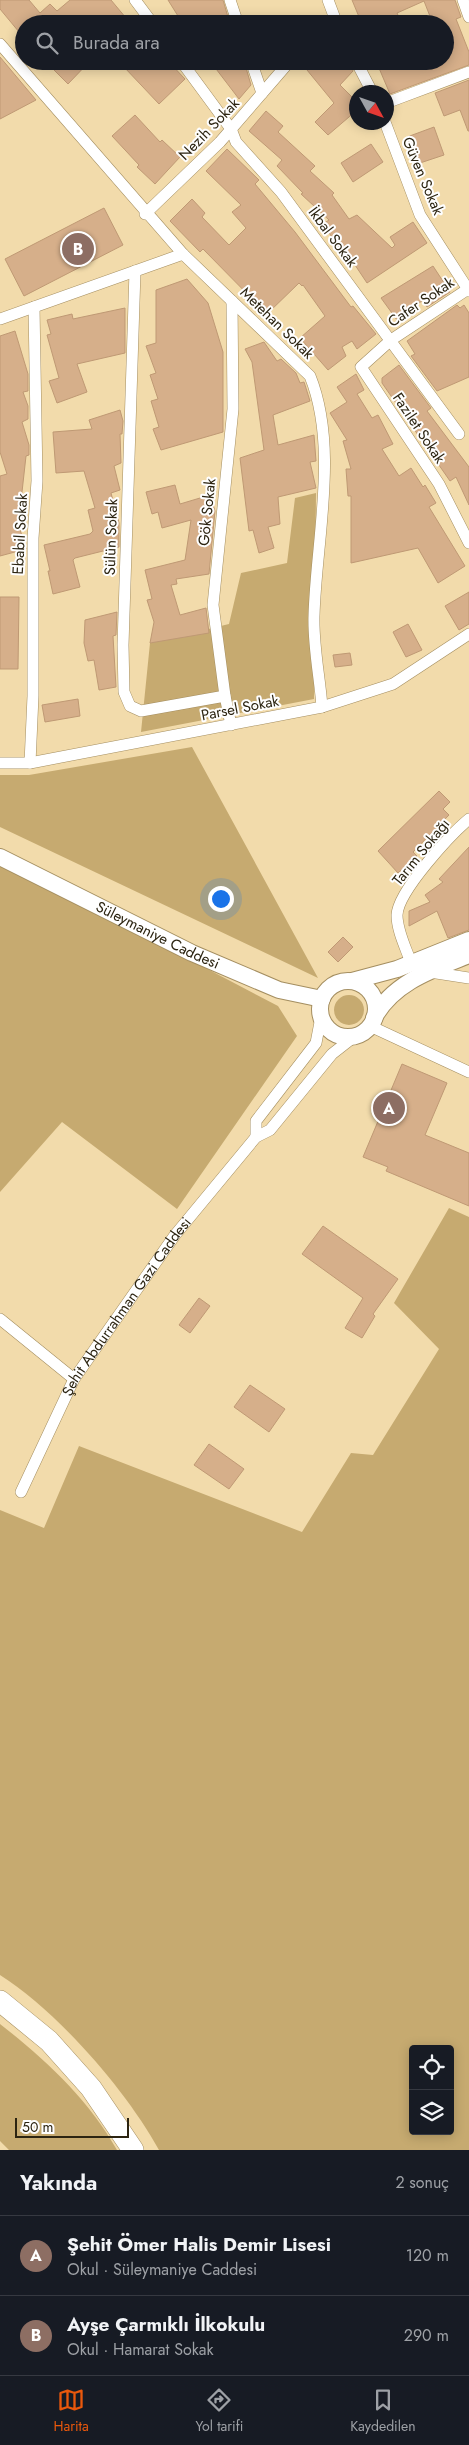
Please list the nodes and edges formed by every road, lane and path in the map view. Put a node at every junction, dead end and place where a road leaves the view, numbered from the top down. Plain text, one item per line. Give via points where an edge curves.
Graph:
1 (135, 0) edge
2 (230, 0) edge
3 (328, 0) edge
4 (463, 0) edge
5 (146, 15) edge
6 (235, 15) edge
7 (333, 15) edge
8 (469, 17) edge
9 (0, 44) edge
10 (15, 62) edge
11 (22, 70) edge
12 (188, 70) edge
13 (254, 70) edge
14 (282, 70) edge
15 (361, 70) edge
16 (469, 72) edge
17 (368, 85) edge
18 (262, 94) junction
19 (394, 100) edge
20 (232, 129) junction
21 (387, 130) edge
22 (145, 214) junction
23 (183, 254) junction
24 (135, 271) junction
25 (468, 290) edge
26 (232, 301) junction
27 (34, 307) junction
28 (0, 319) edge
29 (391, 340) junction
30 (459, 434) dead end
31 (469, 543) edge
32 (469, 634) edge
33 (225, 696) junction
34 (322, 707) junction
35 (231, 726) junction
36 (0, 763) edge
37 (30, 763) junction
38 (469, 819) edge
39 (0, 857) edge
40 (469, 940) edge
41 (469, 955) edge
42 (411, 963) junction
43 (430, 972) junction
44 (469, 978) edge
45 (352, 981) junction
46 (322, 999) junction
47 (321, 1017) junction
48 (372, 1022) junction
49 (356, 1036) junction
50 (469, 1072) edge
51 (256, 1137) junction
52 (0, 1319) edge
53 (74, 1379) junction
54 (21, 1492) dead end
55 (0, 2001) edge
56 (133, 2150) edge

1 - 5 street
2 - 6 street
3 - 7 street
4 - 8 street
9 - 10 street, Metehan Sokak
11 - 22 street, Metehan Sokak
12 - 20 street, İkbal Sokak
13 - 18 street
14 - 18 street, Nezih Sokak
15 - 17 street
16 - 19 street
18 - 20 street, Nezih Sokak
20 - 22 street, Nezih Sokak
20 - 29 street, İkbal Sokak via 236,142 281,192
21 - 25 street, Güven Sokak via 420,216
22 - 23 street, Metehan Sokak
23 - 24 street
23 - 26 street, Metehan Sokak
24 - 27 street
24 - 33 street, Sülün Sokak via 124,692 130,706 141,711
25 - 29 street, Cafer Sokak
26 - 33 street, Gök Sokak via 233,409 213,604
26 - 34 street, Metehan Sokak via 310,376 316,392 325,454 314,618
27 - 28 street
27 - 37 street, Ebabil Sokak via 37,481 33,538
29 - 30 street, İkbal Sokak
29 - 31 street, Fazilet Sokak via 361,367 438,484
32 - 34 street, Parsel Sokak via 393,684
33 - 35 street, Gök Sokak
34 - 35 street, Parsel Sokak
35 - 37 street, Parsel Sokak
36 - 37 street, Parsel Sokak
38 - 42 street, Tarım Sokağı via 404,893 397,913
39 - 46 street, Süleymaniye Caddesi via 192,953 279,990
40 - 42 street
41 - 43 street
42 - 45 street
43 - 44 street
43 - 48 street via 393,992
45 - 46 street via 333,985
45 - 48 street via 369,990 374,999
46 - 47 street
47 - 49 street via 338,1035
47 - 51 street via 316,1043 256,1121
48 - 49 street
48 - 50 street
49 - 51 street via 332,1054 270,1130
51 - 53 street, Şehit Abdurrahman Gazi Caddesi via 175,1235
52 - 53 street
53 - 54 street, Şehit Abdurrahman Gazi Caddesi
55 - 56 highway via 49,2041 90,2088

